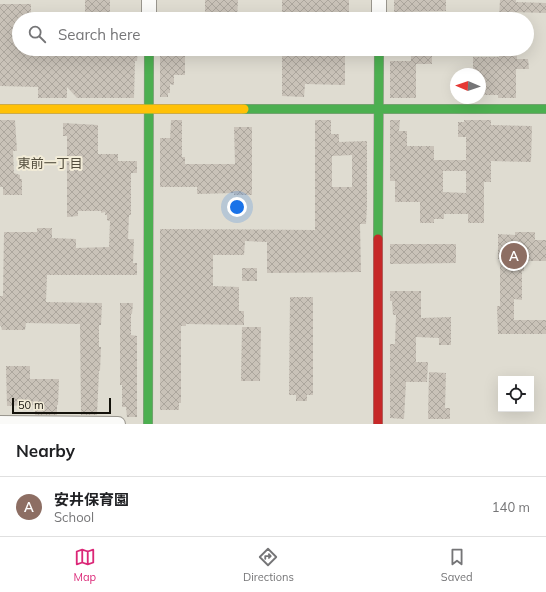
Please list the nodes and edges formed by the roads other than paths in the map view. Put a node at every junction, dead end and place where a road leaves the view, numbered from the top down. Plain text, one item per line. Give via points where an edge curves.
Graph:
1 (149, 0) edge
2 (379, 0) edge
3 (149, 12) edge
4 (379, 12) edge
5 (149, 56) edge
6 (379, 56) edge
7 (379, 108) junction
8 (0, 109) edge
9 (546, 109) edge
10 (148, 110) junction
11 (0, 423) edge
12 (118, 424) edge
13 (148, 424) edge
14 (378, 424) edge

1 - 3 street
2 - 4 street
5 - 10 street
6 - 7 street
7 - 9 street
7 - 10 street
7 - 14 street
8 - 10 street
10 - 13 street
11 - 12 street

